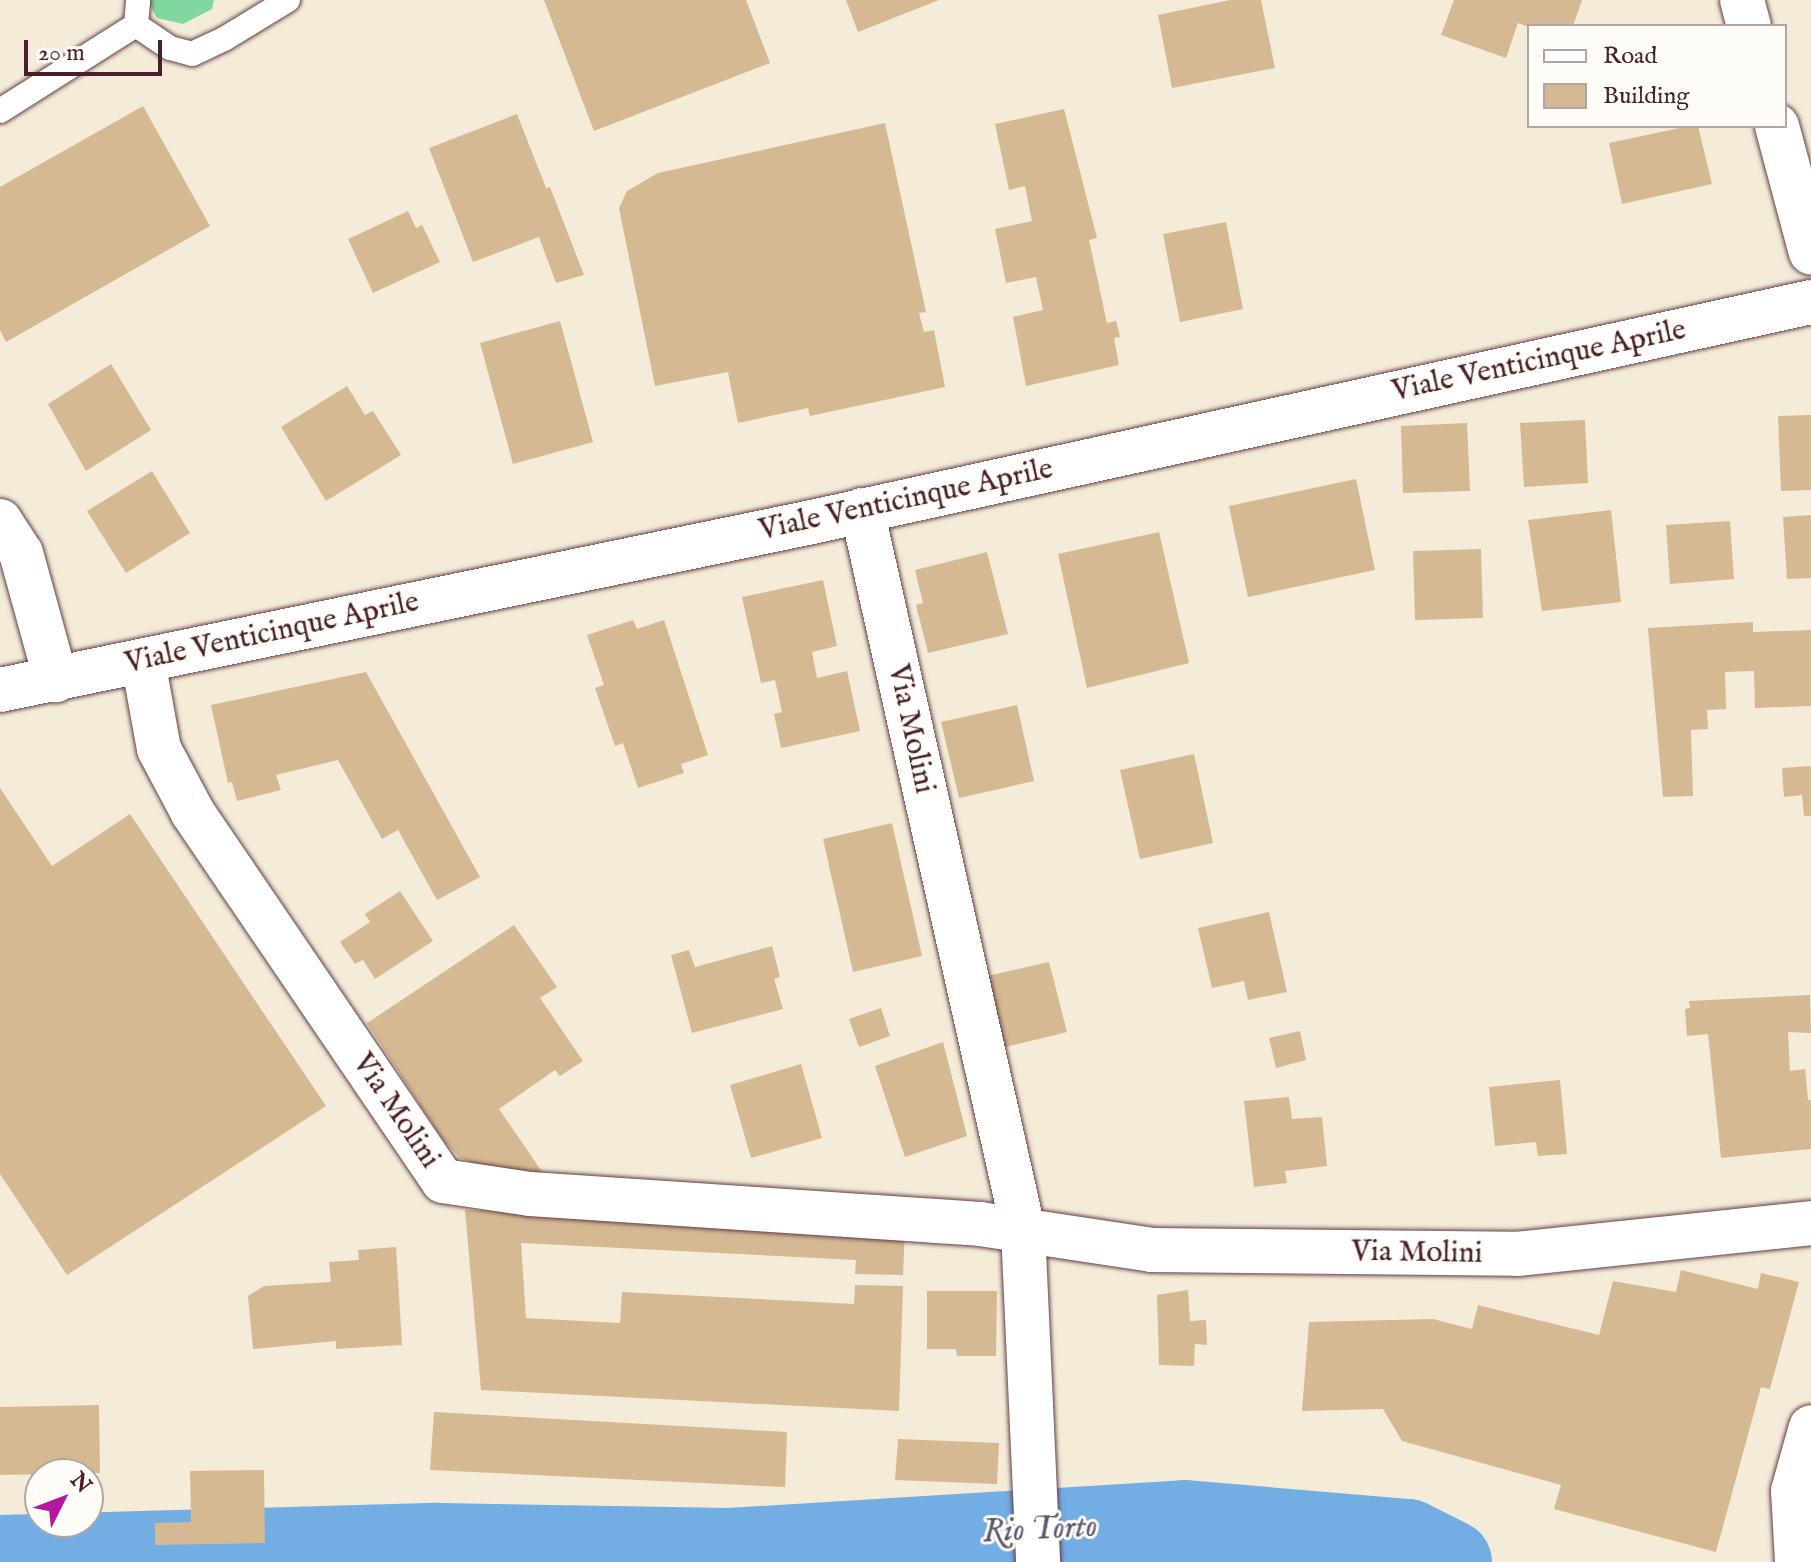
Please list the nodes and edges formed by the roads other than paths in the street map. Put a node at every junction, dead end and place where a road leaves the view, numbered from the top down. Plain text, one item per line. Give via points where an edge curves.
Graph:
1 (138, 0) edge
2 (288, 0) edge
3 (1742, 0) edge
4 (1748, 24) edge
5 (136, 25) junction
6 (0, 111) edge
7 (1778, 128) edge
8 (1811, 253) edge
9 (1811, 302) edge
10 (862, 510) junction
11 (0, 521) edge
12 (143, 661) junction
13 (56, 680) junction
14 (0, 690) edge
15 (1811, 1223) edge
16 (1023, 1229) junction
17 (1811, 1427) edge
18 (1037, 1556) edge
19 (1797, 1562) edge

1 - 5 lane
2 - 5 lane via 192,54 170,48
3 - 4 street
5 - 6 lane
7 - 8 street
9 - 10 street, Viale Venticinque Aprile
10 - 12 street, Viale Venticinque Aprile
10 - 16 street, Via Molini
11 - 13 street via 21,553
12 - 13 street, Viale Venticinque Aprile
12 - 16 street, Via Molini via 159,749 193,813 443,1181 530,1194
13 - 14 street, Viale Venticinque Aprile
15 - 16 street, Via Molini via 1517,1254 1151,1250
16 - 18 street, Via Molini
17 - 19 street via 1793,1491

